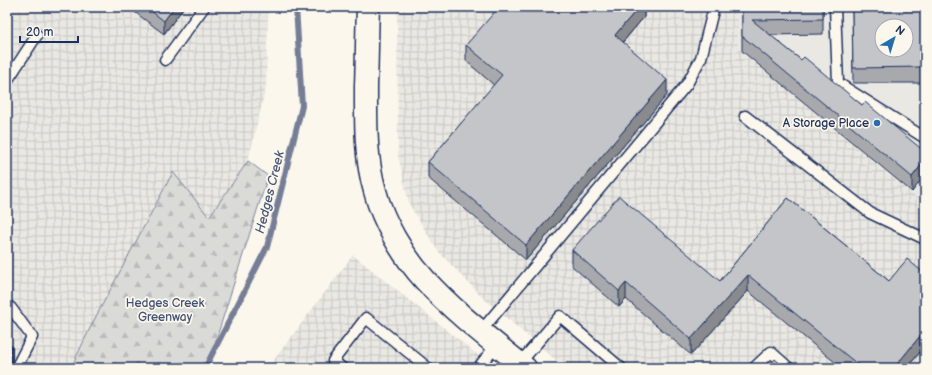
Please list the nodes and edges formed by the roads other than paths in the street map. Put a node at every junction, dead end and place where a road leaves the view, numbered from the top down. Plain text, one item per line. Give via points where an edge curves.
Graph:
1 (204, 7) edge
2 (368, 7) edge
3 (714, 7) edge
4 (835, 7) edge
5 (38, 35) dead end
6 (165, 60) dead end
7 (7, 81) edge
8 (745, 116) dead end
9 (925, 138) edge
10 (925, 239) edge
11 (7, 305) edge
12 (489, 338) junction
13 (522, 366) edge
14 (16, 368) edge
15 (342, 368) edge
16 (428, 368) edge
17 (478, 368) edge
18 (621, 368) edge
19 (754, 368) edge
20 (789, 368) edge

1 - 6 lane
2 - 12 main road via 367,140 369,164 382,214 408,258 425,280
3 - 12 lane via 701,58 687,84
4 - 9 lane via 838,83
5 - 7 lane
8 - 10 lane via 870,213
11 - 14 lane via 32,337
12 - 13 main road
12 - 17 lane
13 - 18 lane via 560,316
15 - 16 lane via 333,361 366,318
19 - 20 lane via 771,352

